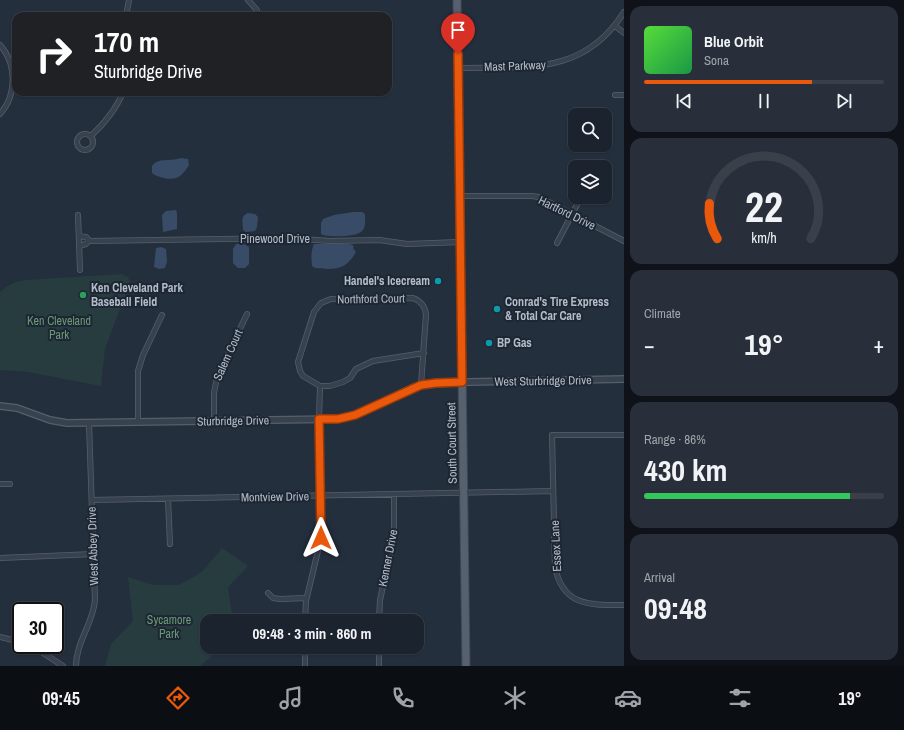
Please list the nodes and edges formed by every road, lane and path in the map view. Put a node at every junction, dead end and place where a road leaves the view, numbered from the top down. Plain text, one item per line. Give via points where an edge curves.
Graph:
1 (129, 0) edge
2 (248, 0) edge
3 (457, 0) edge
4 (127, 12) edge
5 (257, 12) edge
6 (624, 12) edge
7 (614, 26) junction
8 (624, 33) edge
9 (0, 45) edge
10 (458, 68) junction
11 (12, 75) edge
12 (12, 93) edge
13 (615, 95) dead end
14 (624, 95) edge
15 (121, 96) edge
16 (0, 114) edge
17 (91, 136) dead end
18 (460, 196) junction
19 (577, 204) edge
20 (572, 214) junction
21 (78, 215) dead end
22 (79, 236) junction
23 (88, 240) junction
24 (624, 241) edge
25 (460, 242) junction
26 (557, 243) dead end
27 (79, 246) junction
28 (80, 270) dead end
29 (162, 314) dead end
30 (247, 314) dead end
31 (424, 353) junction
32 (624, 379) edge
33 (462, 382) junction
34 (421, 385) junction
35 (320, 386) junction
36 (0, 406) edge
37 (319, 419) junction
38 (214, 421) junction
39 (138, 422) junction
40 (89, 423) junction
41 (624, 435) edge
42 (0, 484) edge
43 (10, 484) dead end
44 (554, 491) junction
45 (464, 493) junction
46 (394, 494) junction
47 (320, 496) junction
48 (168, 499) junction
49 (92, 500) junction
50 (170, 544) dead end
51 (94, 554) junction
52 (0, 558) edge
53 (268, 593) dead end
54 (306, 598) junction
55 (624, 605) edge
56 (305, 614) edge
57 (379, 614) edge
58 (0, 637) edge
59 (12, 640) edge
60 (45, 654) edge
61 (305, 654) edge
62 (379, 654) edge
63 (63, 666) edge
64 (76, 666) edge
65 (305, 666) edge
66 (379, 666) edge
67 (466, 666) edge

1 - 4 street
2 - 5 street
3 - 10 main road, South Court Street
6 - 7 street, Mast Parkway
7 - 8 street
7 - 10 street, Mast Parkway via 591,48 560,62 535,66
9 - 11 street via 10,62
10 - 18 main road, South Court Street
12 - 16 street
13 - 14 street
15 - 17 street
18 - 20 street, Hartford Drive via 532,196
18 - 25 main road, South Court Street
19 - 20 street
20 - 24 street, Hartford Drive
20 - 26 street
21 - 22 street
22 - 23 street, Pinewood Drive
22 - 27 street
23 - 25 street, Pinewood Drive via 289,238 330,241 379,240 407,244
23 - 27 street via 86,244
25 - 33 main road, South Court Street
27 - 28 street
29 - 39 street via 138,371
30 - 38 street, Salem Court via 217,377
31 - 34 street, Northford Court
31 - 35 street via 373,361 356,369 344,382
31 - 35 street, Northford Court via 425,310 421,302 413,298 331,299 321,303 314,312 298,362 303,376
32 - 33 street, West Sturbridge Drive
33 - 34 street, Sturbridge Drive
33 - 45 main road, South Court Street
34 - 37 street, Sturbridge Drive via 355,415 338,419
35 - 37 street
36 - 40 street, Sturbridge Drive via 17,408 58,422
37 - 38 street, Sturbridge Drive
37 - 47 street
38 - 39 street, Sturbridge Drive
39 - 40 street, Sturbridge Drive
40 - 49 street, West Abbey Drive
41 - 44 street, Essex Lane via 552,435
42 - 43 street
44 - 45 street, Montview Drive
44 - 55 street, Essex Lane via 555,567 559,581 573,598 586,604
45 - 46 street, Montview Drive
45 - 67 main road, South Court Street
46 - 47 street, Montview Drive
46 - 57 street, Kenner Drive via 394,537
47 - 48 street, Montview Drive
47 - 54 street via 321,538
48 - 49 street, Montview Drive
48 - 50 street
49 - 51 street, West Abbey Drive
51 - 52 street
51 - 64 street, West Abbey Drive via 95,608 77,652
53 - 54 street via 273,598 280,599
54 - 56 street
58 - 59 street
60 - 63 street
61 - 65 street
62 - 66 street

